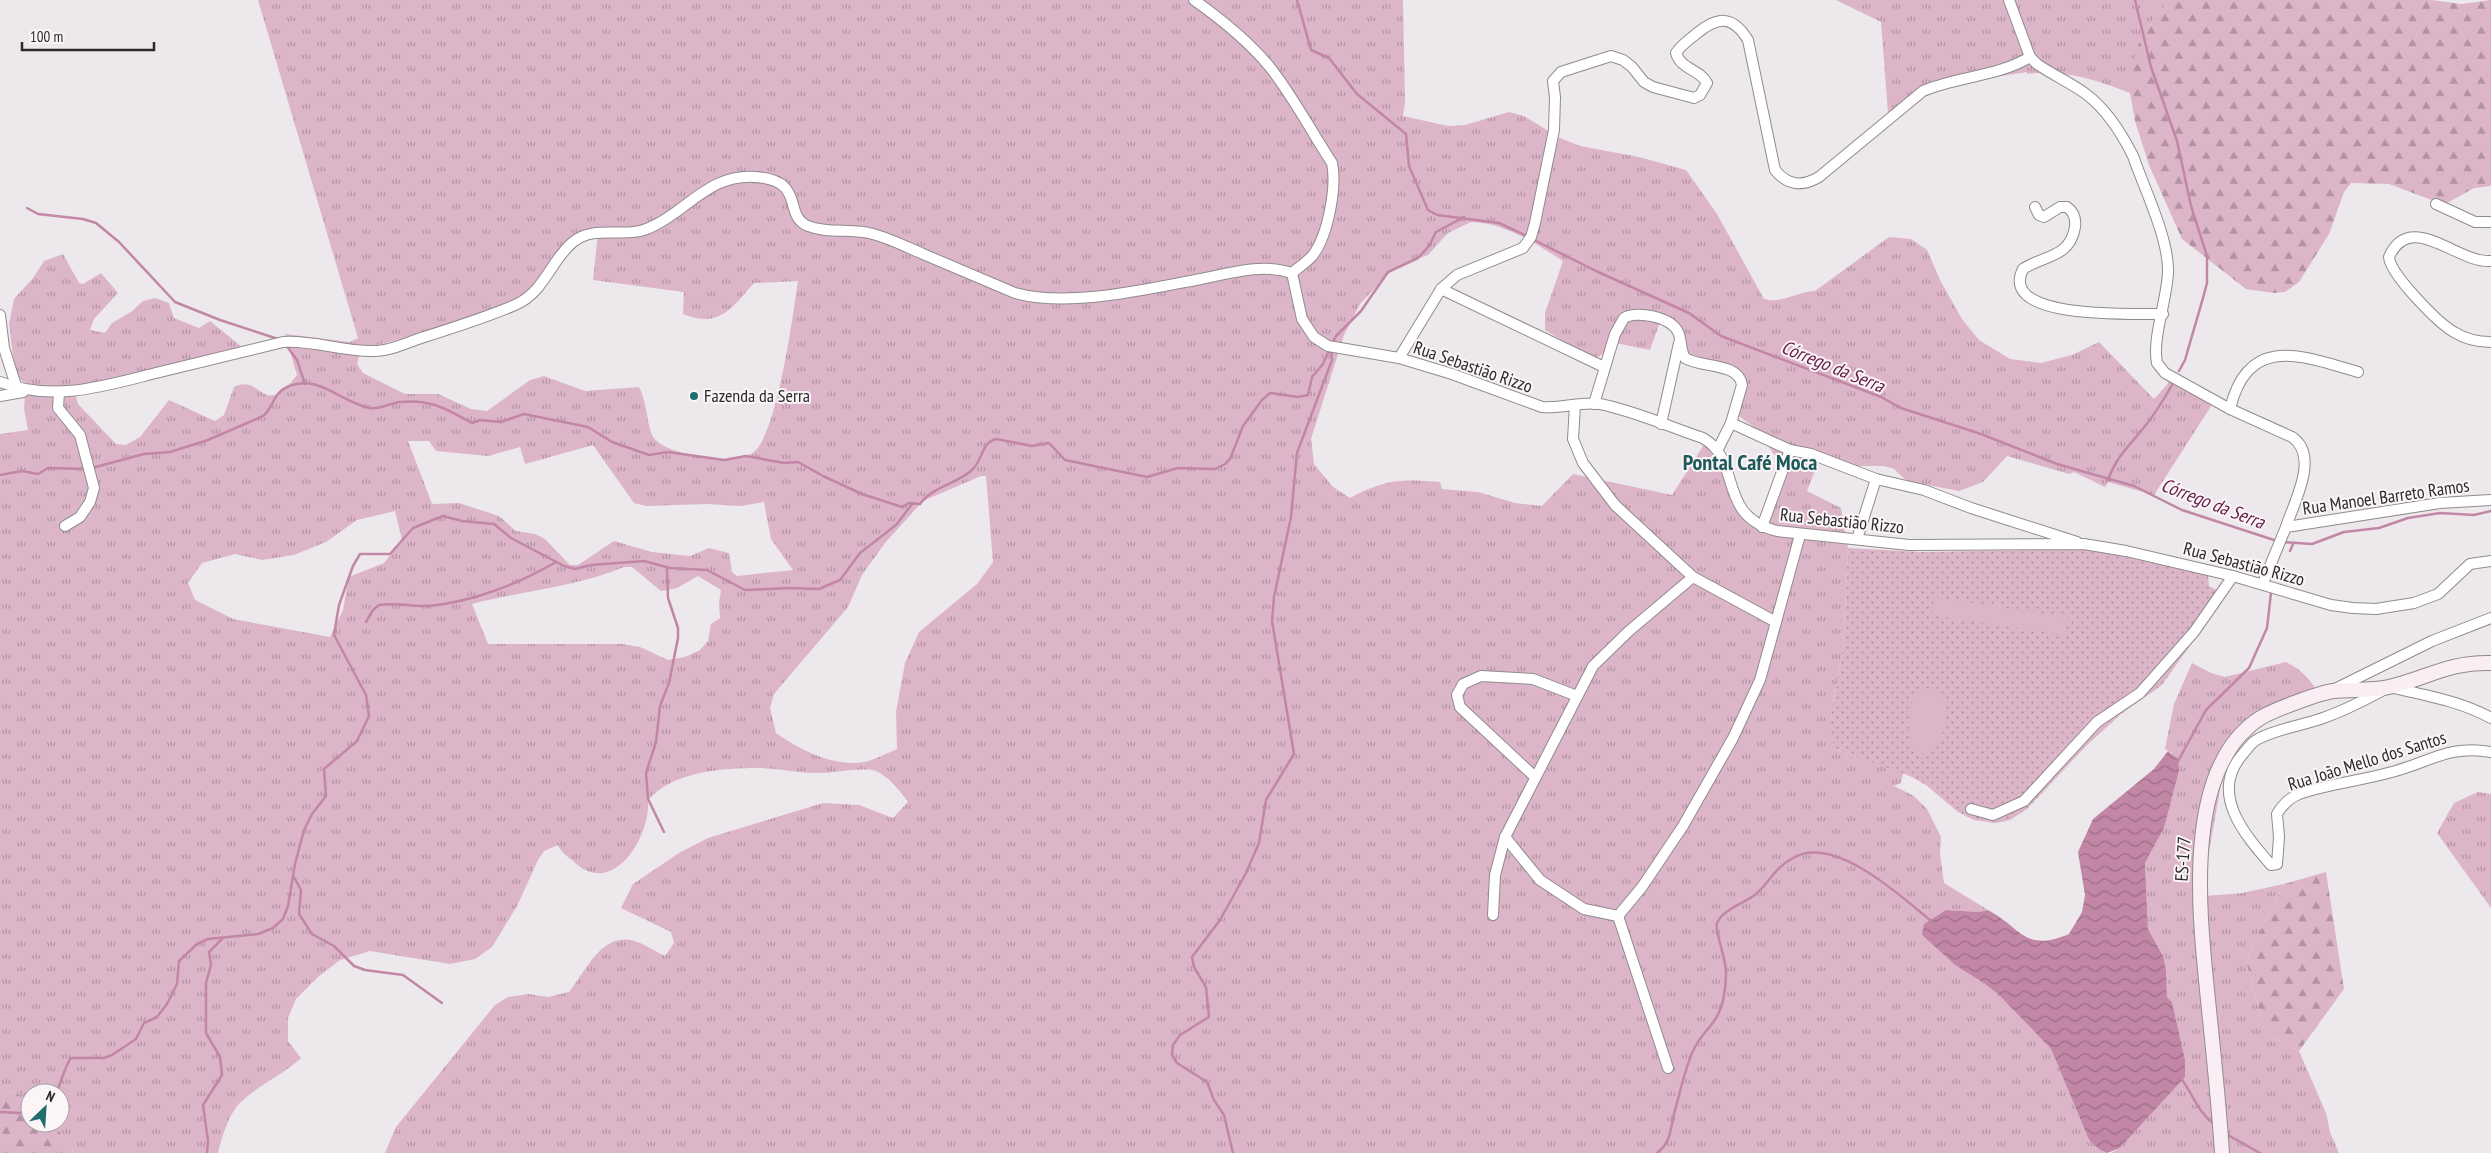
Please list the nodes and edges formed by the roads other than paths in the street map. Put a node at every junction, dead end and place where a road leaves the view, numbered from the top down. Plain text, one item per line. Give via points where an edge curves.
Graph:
1 (1194, 0) edge
2 (2009, 0) edge
3 (2030, 57) junction
4 (2436, 204) dead end
5 (2035, 208) dead end
6 (2491, 222) edge
7 (2491, 261) edge
8 (1292, 273) junction
9 (1441, 289) junction
10 (2163, 314) junction
11 (0, 315) edge
12 (1679, 342) junction
13 (2491, 342) edge
14 (1399, 358) junction
15 (1604, 367) junction
16 (2358, 372) dead end
17 (0, 382) edge
18 (17, 389) junction
19 (29, 391) junction
20 (59, 392) junction
21 (0, 396) edge
22 (1575, 404) junction
23 (1594, 404) junction
24 (2230, 410) junction
25 (1731, 423) junction
26 (1661, 424) junction
27 (1718, 449) junction
28 (1790, 450) junction
29 (1876, 479) junction
30 (2491, 500) edge
31 (65, 526) dead end
32 (1762, 527) junction
33 (2284, 532) junction
34 (1800, 535) junction
35 (1857, 539) junction
36 (2084, 544) junction
37 (2491, 561) edge
38 (2233, 576) junction
39 (1693, 577) junction
40 (2263, 583) junction
41 (2491, 618) edge
42 (1776, 622) junction
43 (2491, 662) edge
44 (2389, 687) junction
45 (2331, 691) junction
46 (1577, 696) junction
47 (2491, 718) edge
48 (2491, 752) edge
49 (1535, 777) junction
50 (1971, 809) dead end
51 (1504, 837) junction
52 (1492, 916) dead end
53 (1618, 916) junction
54 (1668, 1068) dead end
55 (2222, 1153) edge

1 - 8 street via 1220,19 1268,65 1332,163 1335,176 1333,196 1320,241 1313,254
2 - 3 street
3 - 9 street via 2010,68 1943,82 1923,91 1819,178 1799,185 1775,170 1748,40 1735,24 1716,21 1679,47 1676,53 1684,66 1704,78 1707,84 1694,98 1648,84 1617,57 1603,58 1561,72 1553,81 1556,97 1554,130 1529,240 1523,248 1457,275
3 - 10 street via 2087,95 2126,143 2167,252
4 - 6 street via 2475,222
5 - 10 street via 2044,217 2060,207 2067,207 2073,212 2075,223 2073,237 2062,252 2024,269 2020,283 2028,298 2054,308 2074,311
7 - 13 street via 2469,259 2432,240 2413,237 2398,244 2389,257 2393,269 2436,318 2454,332 2476,342
8 - 14 street, Rua Sebastião Rizzo via 1302,320 1314,337 1337,348
8 - 20 street via 1267,268 1125,293 1072,298 1028,297 896,241 858,231 808,226 796,214 789,192 782,184 754,177 734,179 700,193 650,228 584,235 567,248 539,288 526,300 389,349 364,351 301,341 283,342 82,390
9 - 14 street
9 - 15 street
10 - 24 street via 2156,356 2160,368
11 - 18 street via 4,348
12 - 15 street via 1676,329 1666,322 1645,316 1628,316 1620,323
12 - 25 street via 1682,354 1689,360 1733,372 1741,380
12 - 26 street
14 - 22 street, Rua Sebastião Rizzo via 1542,407 1558,409
15 - 23 street
16 - 24 street via 2306,357 2284,355 2264,359 2244,375 2235,388
17 - 18 street
18 - 19 street
19 - 20 street
19 - 21 street
20 - 31 street via 58,408 80,435 94,488 80,517
22 - 23 street, Rua Sebastião Rizzo
22 - 39 street via 1573,439 1583,463 1615,505
23 - 26 street, Rua Sebastião Rizzo
24 - 33 street via 2292,437 2305,449 2302,480
25 - 27 street
25 - 28 street
26 - 27 street, Rua Sebastião Rizzo via 1703,438
27 - 32 street, Rua Sebastião Rizzo via 1746,515
28 - 29 street via 1811,454
28 - 32 street
29 - 35 street
29 - 36 street via 1924,490
30 - 33 street, Rua Manoel Barreto Ramos via 2440,503
32 - 34 street, Rua Sebastião Rizzo
33 - 40 street
34 - 35 street, Rua Sebastião Rizzo
34 - 42 street
35 - 36 street, Rua Sebastião Rizzo via 1918,545
36 - 38 street, Rua Sebastião Rizzo
37 - 40 street, Rua Sebastião Rizzo via 2470,564 2438,594 2414,603 2376,609 2331,605
38 - 40 street, Rua Sebastião Rizzo
38 - 50 street via 2194,632 2140,693 2097,722 2024,801 1993,815
39 - 42 street
39 - 46 street via 1629,630 1593,666
41 - 45 street via 2432,641
42 - 53 street via 1760,680 1733,738 1683,826
43 - 44 main road, ES-177 via 2470,662 2440,669
44 - 45 main road, ES-177 / ES-177
44 - 47 street via 2451,701
44 - 48 street, Rua João Mello dos Santos via 2321,719 2280,729 2255,740 2237,762 2229,784 2231,806 2244,834 2271,865 2278,864 2277,814 2284,803 2298,794 2390,773 2451,751 2475,749
45 - 55 main road, ES-177 / ES-177 via 2264,716 2245,729 2233,742 2217,771 2199,873
46 - 49 street
46 - 49 street via 1533,680 1481,676 1463,684 1457,695 1460,707
49 - 51 street
51 - 52 street via 1495,875
51 - 53 street via 1540,880 1584,909
53 - 54 street

